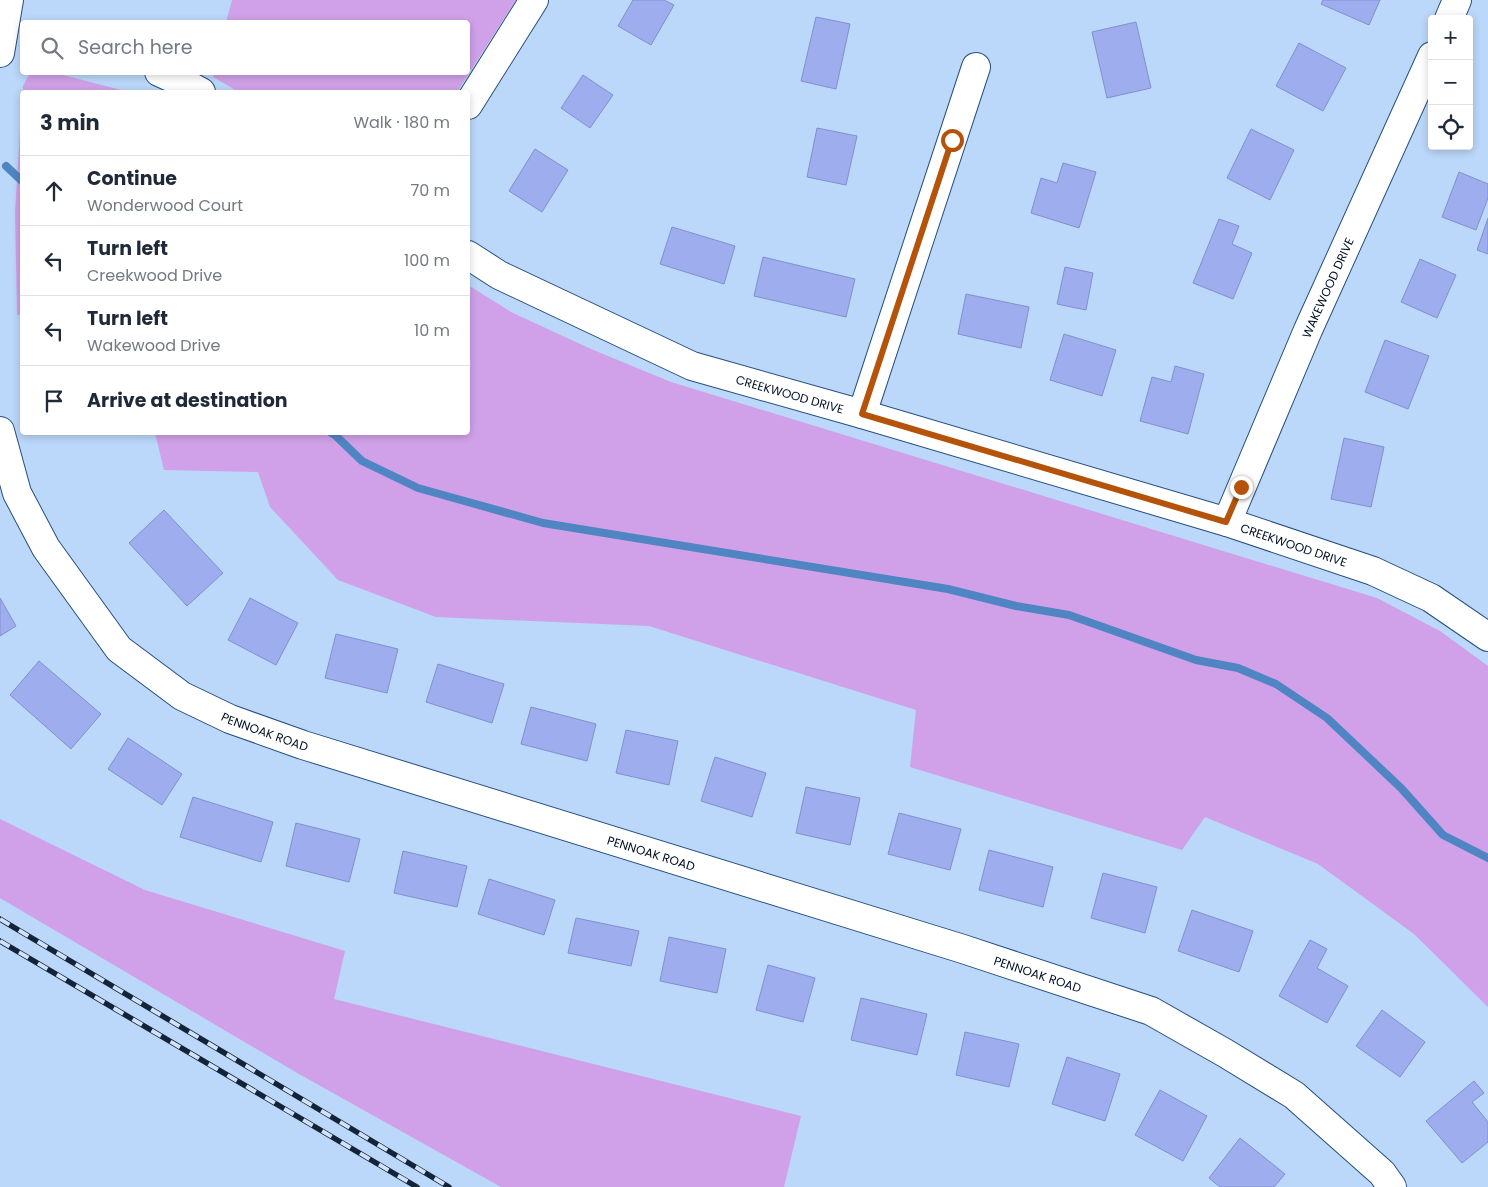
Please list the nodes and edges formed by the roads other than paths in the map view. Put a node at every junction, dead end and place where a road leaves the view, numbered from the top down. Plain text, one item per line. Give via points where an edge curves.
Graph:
1 (9, 0) edge
2 (534, 0) edge
3 (1457, 0) edge
4 (1450, 15) edge
5 (8, 43) edge
6 (1430, 60) edge
7 (976, 67) dead end
8 (166, 75) edge
9 (197, 90) edge
10 (470, 103) edge
11 (470, 256) edge
12 (862, 414) junction
13 (0, 431) edge
14 (1226, 522) junction
15 (1488, 637) edge
16 (1392, 1187) edge

1 - 5 street
2 - 10 street
3 - 4 street
6 - 14 street, WAKEWOOD DRIVE via 1308,330
7 - 12 street
8 - 9 street
11 - 12 street, CREEKWOOD DRIVE via 499,275 692,366
12 - 14 street, CREEKWOOD DRIVE
13 - 16 street, PENNOAK ROAD via 17,493 46,548 119,649 182,696 230,719 303,745 963,949 1152,1011 1294,1095 1382,1173
14 - 15 street, CREEKWOOD DRIVE via 1372,571 1431,598

